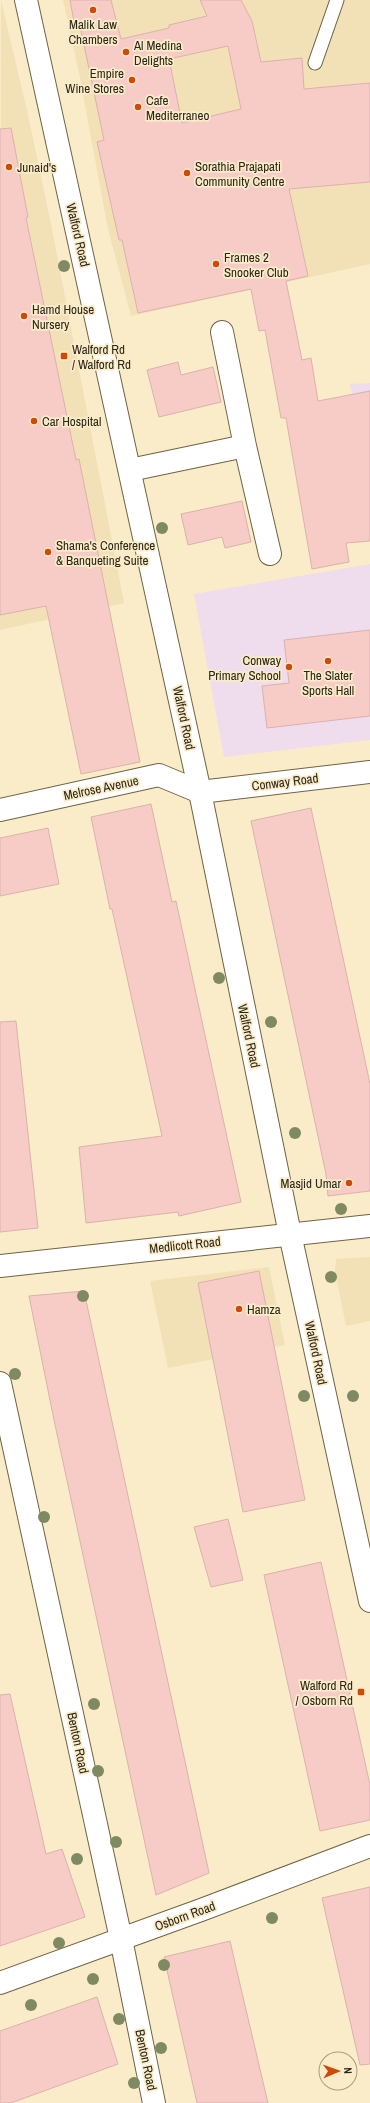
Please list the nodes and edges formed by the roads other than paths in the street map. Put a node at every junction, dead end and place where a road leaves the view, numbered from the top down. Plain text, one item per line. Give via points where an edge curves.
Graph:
1 (26, 0) edge
2 (337, 0) edge
3 (315, 63) dead end
4 (222, 332) dead end
5 (246, 446) junction
6 (130, 470) junction
7 (270, 554) dead end
8 (370, 772) edge
9 (200, 792) junction
10 (0, 810) edge
11 (370, 1226) edge
12 (290, 1234) junction
13 (0, 1266) edge
14 (0, 1383) edge
15 (370, 1601) edge
16 (370, 1846) edge
17 (121, 1939) junction
18 (0, 1983) edge
19 (154, 2103) edge

1 - 6 street, Walford Road
2 - 3 lane
4 - 5 street
5 - 6 street
5 - 7 street
6 - 9 street, Walford Road
8 - 9 street, Conway Road
9 - 10 street, Melrose Avenue via 159,775
9 - 12 street, Walford Road
11 - 12 street, Medlicott Road
12 - 13 street, Medlicott Road
12 - 15 street, Walford Road
14 - 17 street, Benton Road
16 - 17 street, Osborn Road
17 - 18 street, Osborn Road
17 - 19 street, Benton Road

